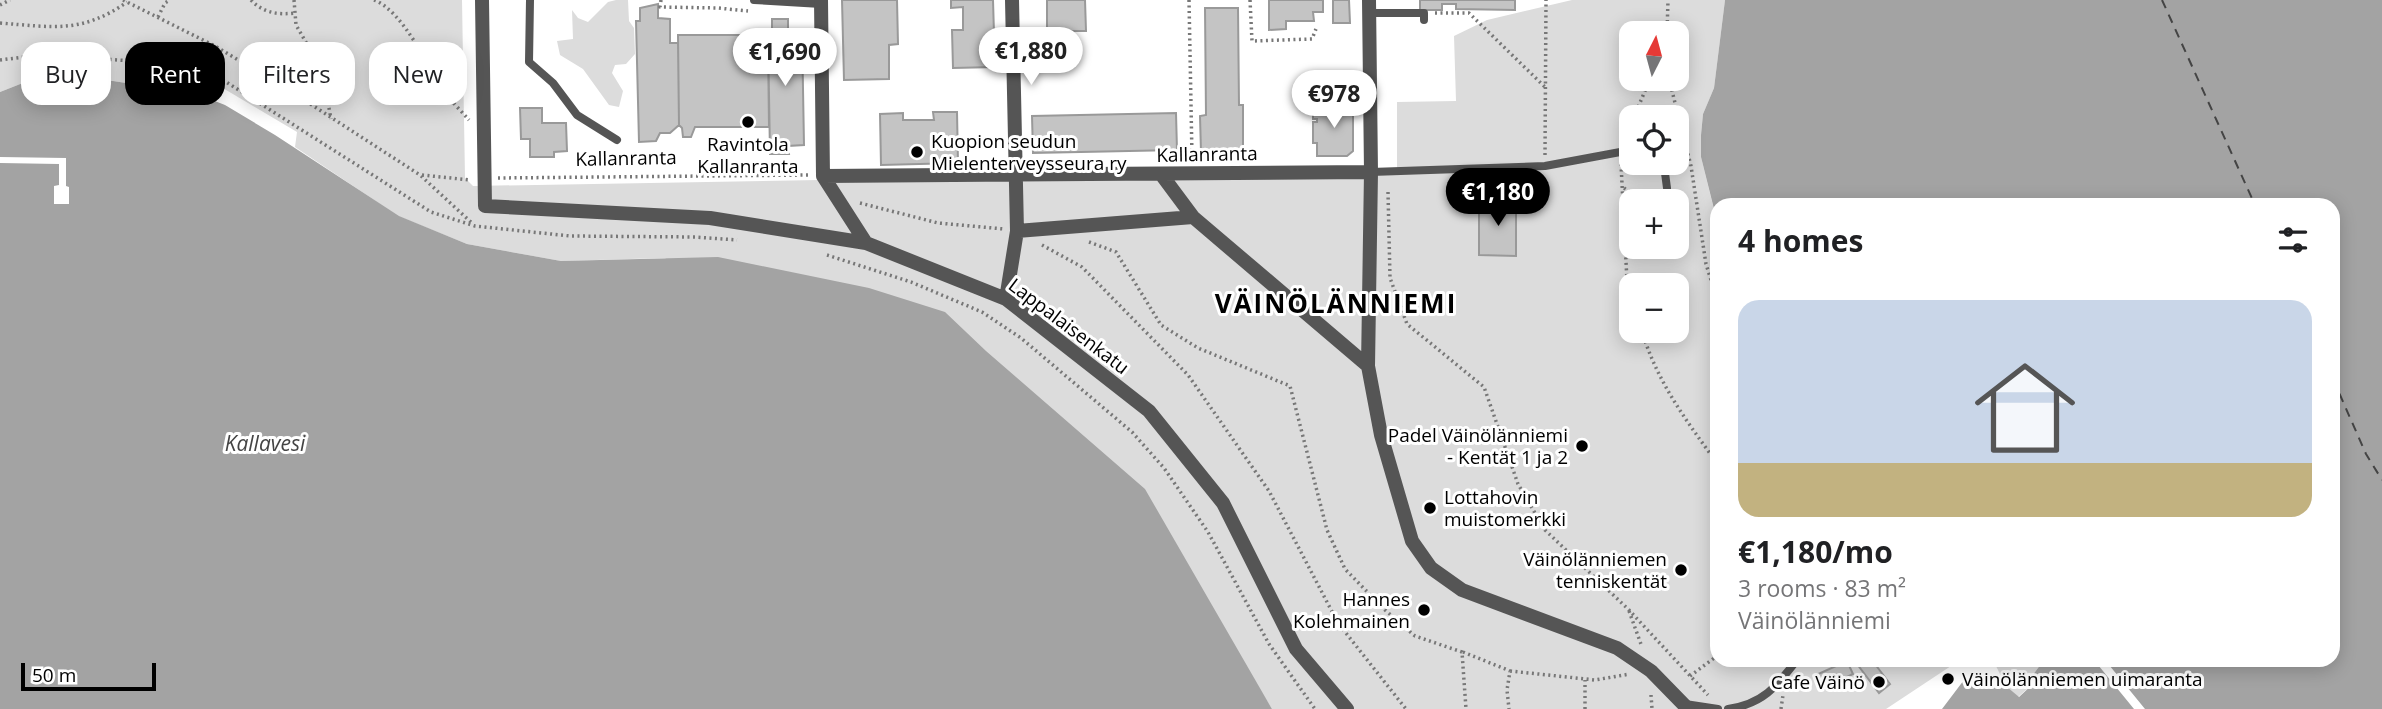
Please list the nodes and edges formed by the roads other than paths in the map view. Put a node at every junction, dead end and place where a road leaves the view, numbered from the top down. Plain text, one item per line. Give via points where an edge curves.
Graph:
1 (482, 0) edge
2 (530, 0) edge
3 (754, 0) edge
4 (1012, 0) edge
5 (821, 2) edge
6 (1369, 7) edge
7 (1424, 17) road end
8 (617, 140) dead end
9 (1619, 150) edge
10 (1371, 172) junction
11 (1016, 174) junction
12 (1161, 174) junction
13 (1665, 175) edge
14 (817, 176) junction
15 (1667, 188) dead end
16 (1193, 217) junction
17 (1017, 231) junction
18 (866, 243) junction
19 (1006, 299) junction
20 (1368, 366) junction
21 (1791, 667) edge
22 (1716, 705) edge
23 (1687, 706) edge
24 (1347, 709) edge
25 (1728, 709) edge

1 - 18 street, Lappalaisenkatu via 485,206 710,218
2 - 8 lane via 529,62 553,83 577,115
3 - 5 lane
4 - 11 street
5 - 14 street
6 - 7 lane
6 - 10 street
9 - 10 lane, Kallanranta via 1545,166
10 - 12 street, Kallanranta
10 - 20 street
11 - 12 street, Kallanranta
11 - 14 street, Kallanranta
11 - 17 street
12 - 16 street
13 - 15 lane
14 - 18 street
16 - 17 street
16 - 20 street
17 - 19 street
18 - 19 street, Lappalaisenkatu
19 - 24 street, Lappalaisenkatu via 1149,411 1223,503 1296,649
20 - 23 street via 1381,435 1412,541 1431,568 1462,590 1618,648 1651,671
21 - 25 lane via 1768,693 1748,706
22 - 23 lane

